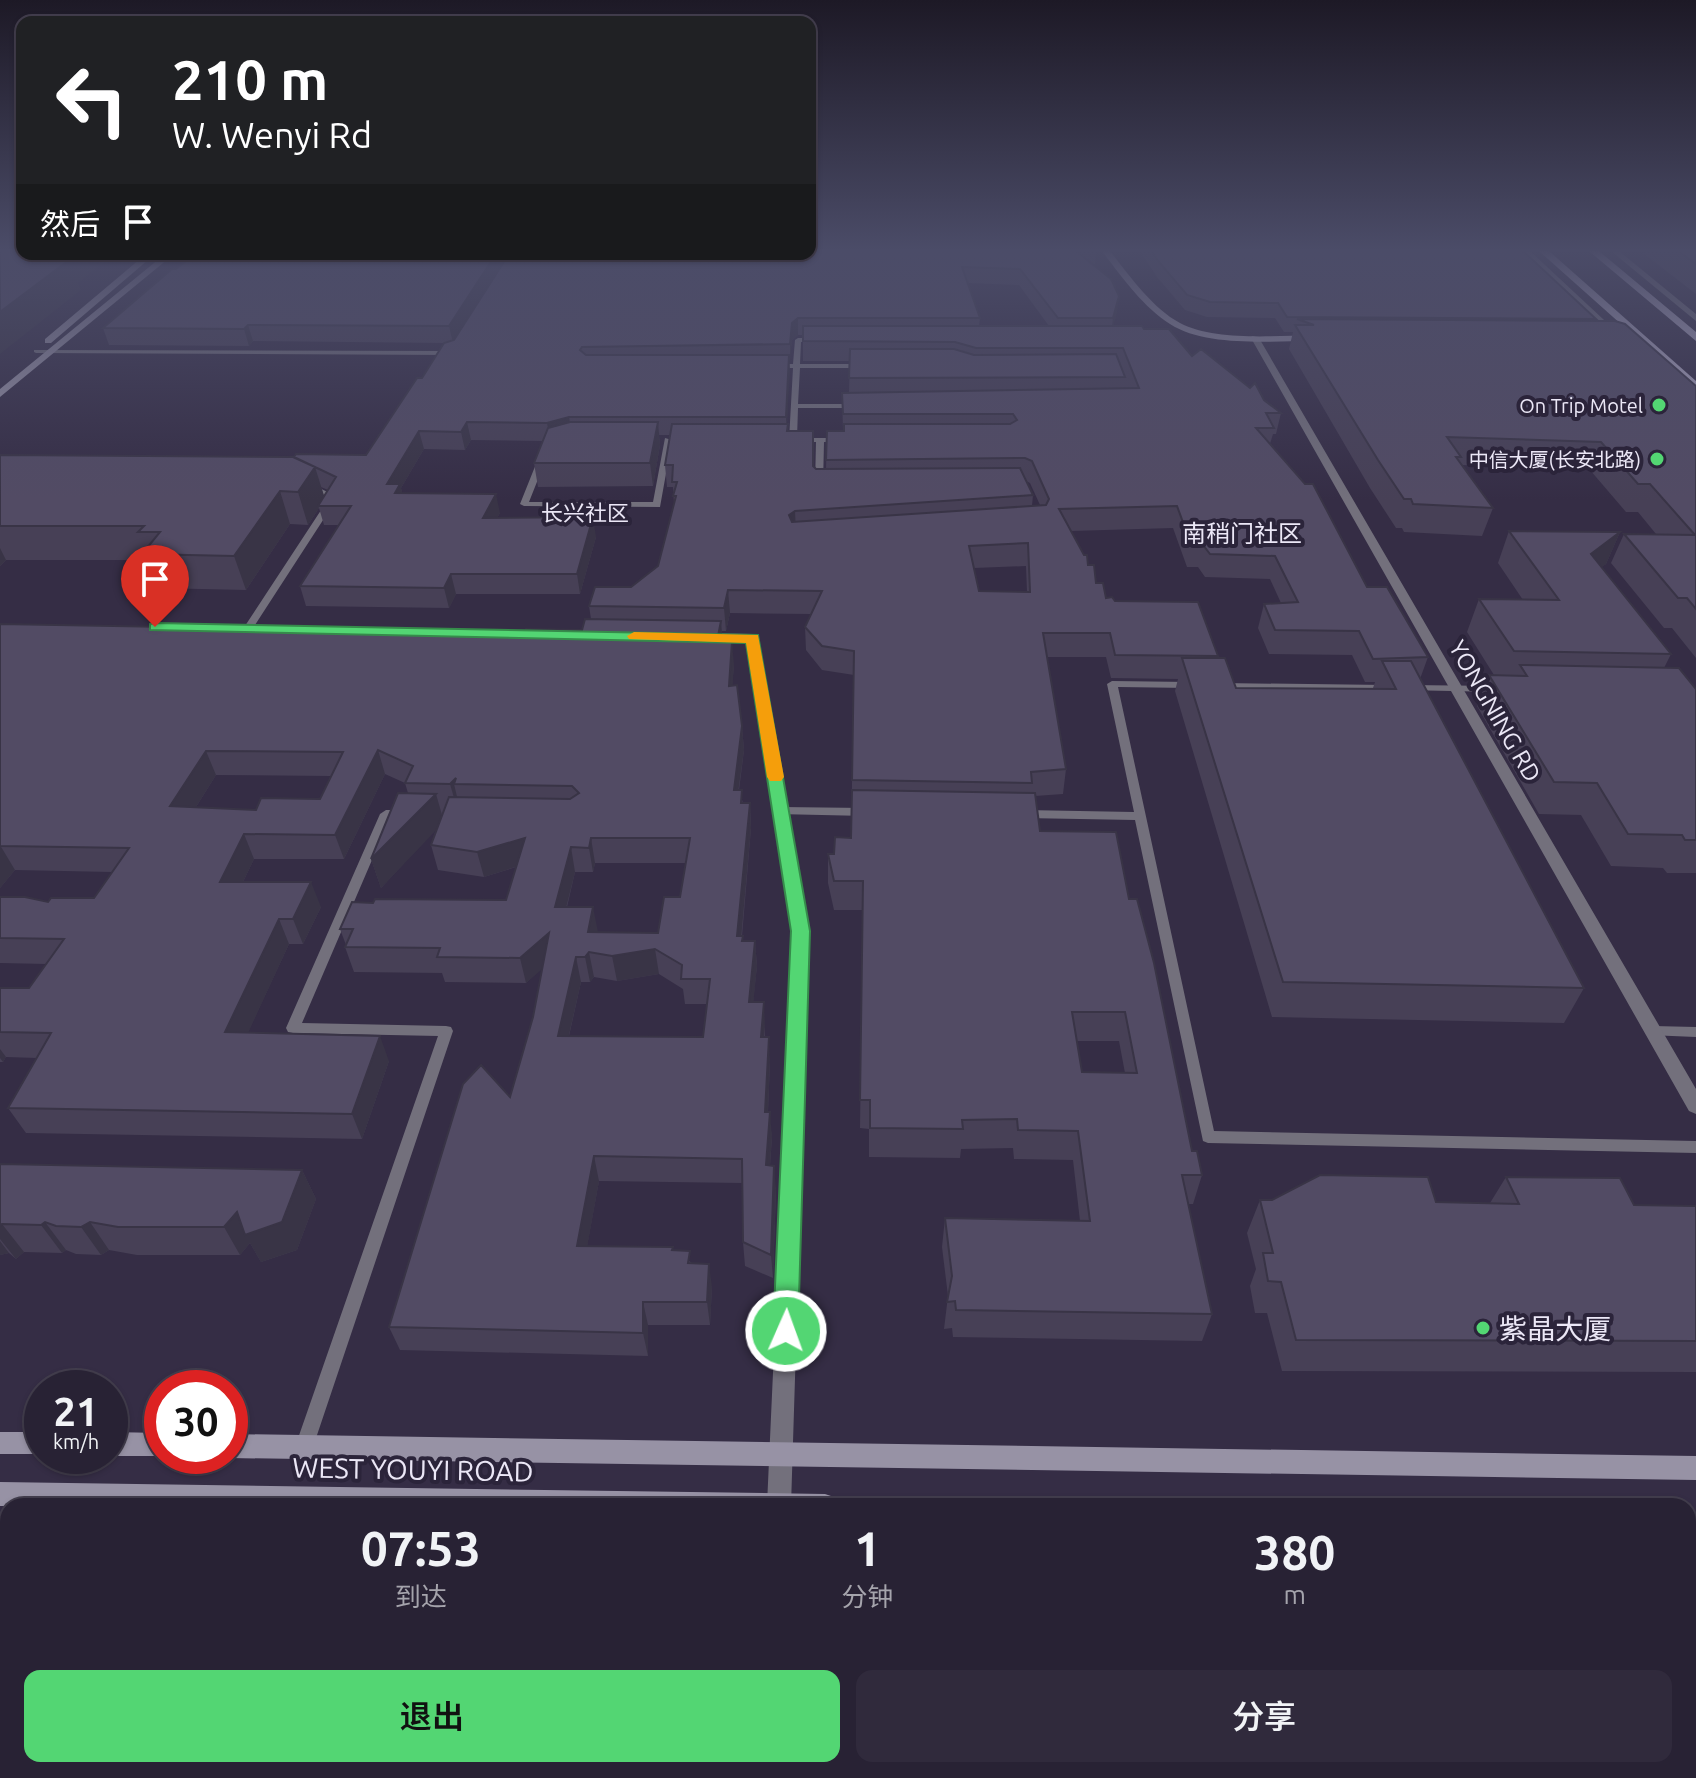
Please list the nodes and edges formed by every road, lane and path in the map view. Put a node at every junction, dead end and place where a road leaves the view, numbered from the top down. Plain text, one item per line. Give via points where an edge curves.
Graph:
1 (56, 334) edge
2 (74, 334) edge
3 (1217, 334) edge
4 (1615, 334) edge
5 (1638, 334) edge
6 (1255, 338) junction
7 (1319, 338) edge
8 (829, 340) edge
9 (1605, 340) edge
10 (1621, 340) junction
11 (1645, 340) junction
12 (460, 342) edge
13 (36, 351) junction
14 (53, 351) junction
15 (767, 366) edge
16 (797, 366) junction
17 (875, 366) edge
18 (0, 380) edge
19 (1696, 387) edge
20 (0, 394) edge
21 (795, 406) junction
22 (875, 406) edge
23 (654, 440) edge
24 (668, 440) junction
25 (684, 440) edge
26 (777, 440) edge
27 (793, 440) junction
28 (820, 440) junction
29 (851, 440) edge
30 (546, 448) edge
31 (304, 484) edge
32 (834, 485) edge
33 (232, 629) edge
34 (248, 629) junction
35 (264, 629) edge
36 (690, 637) edge
37 (1457, 688) junction
38 (1503, 689) edge
39 (781, 811) junction
40 (875, 812) edge
41 (417, 814) edge
42 (1015, 814) edge
43 (1140, 816) junction
44 (1653, 1031) junction
45 (1696, 1032) edge
46 (1696, 1106) edge
47 (1696, 1147) edge
48 (0, 1443) edge
49 (24, 1443) edge
50 (248, 1446) edge
51 (304, 1447) junction
52 (781, 1454) junction
53 (1696, 1468) edge
54 (0, 1494) edge
55 (283, 1498) edge
56 (779, 1498) edge

1 - 13 main road
2 - 14 main road
3 - 6 main road
4 - 10 street
5 - 11 main road
6 - 7 main road
6 - 37 street, YONGNING RD
8 - 16 lane via 798,340
9 - 10 main road
10 - 11 main road
11 - 19 main road
12 - 14 lane via 452,355
13 - 14 lane
13 - 18 main road
14 - 20 main road
15 - 16 lane
16 - 17 lane
16 - 21 lane
21 - 22 lane
21 - 27 lane
23 - 24 lane
24 - 25 lane
24 - 30 lane via 657,505 524,504
26 - 27 lane
27 - 28 lane
28 - 29 lane
28 - 32 lane via 819,486
31 - 34 lane via 334,497
33 - 34 street
34 - 35 street
36 - 39 street via 753,638
37 - 38 lane
37 - 43 lane via 1112,684
37 - 44 street, YONGNING RD
39 - 40 lane
39 - 52 street via 801,931
41 - 51 lane via 386,814 293,1028 446,1031
42 - 43 lane
43 - 47 lane via 1208,1137
44 - 45 lane
44 - 46 street, YONGNING RD
48 - 49 main road
50 - 51 main road
51 - 52 main road
52 - 53 main road
52 - 56 street
54 - 55 main road, WEST YOUYI ROAD

